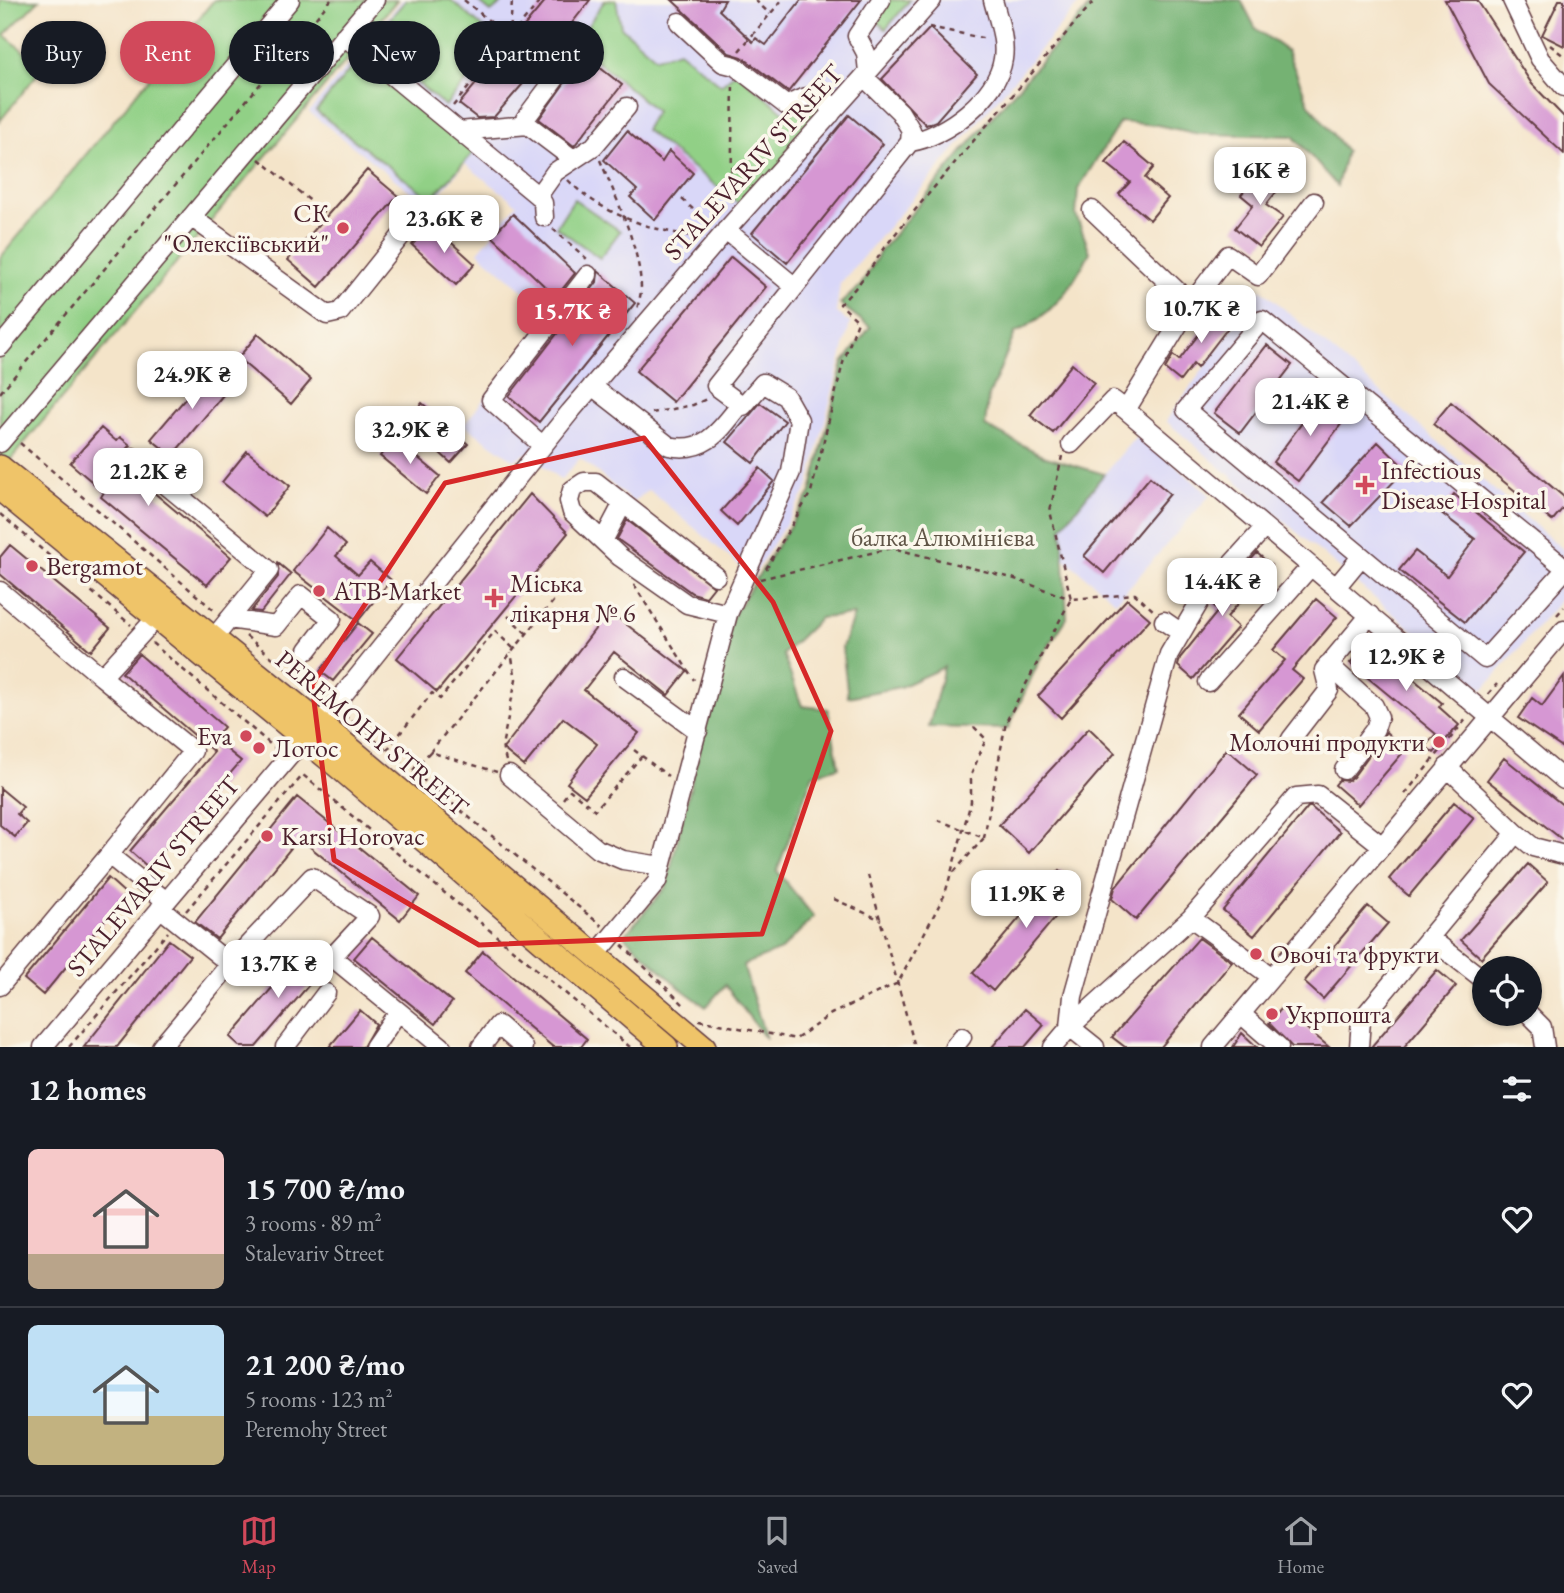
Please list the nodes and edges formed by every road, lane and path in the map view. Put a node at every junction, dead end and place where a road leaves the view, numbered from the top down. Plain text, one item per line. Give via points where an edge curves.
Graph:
1 (290, 0) edge
2 (331, 0) edge
3 (375, 0) edge
4 (464, 0) edge
5 (512, 0) edge
6 (541, 0) edge
7 (755, 0) edge
8 (782, 0) edge
9 (881, 0) edge
10 (932, 0) edge
11 (993, 0) edge
12 (1095, 0) edge
13 (1512, 0) edge
14 (489, 21) edge
15 (511, 21) edge
16 (524, 21) edge
17 (679, 22) dead end
18 (925, 26) dead end
19 (344, 36) junction
20 (1004, 43) junction
21 (866, 75) junction
22 (471, 84) edge
23 (551, 84) edge
24 (1564, 88) edge
25 (627, 107) dead end
26 (831, 114) junction
27 (528, 125) junction
28 (481, 129) junction
29 (459, 131) junction
30 (910, 142) junction
31 (594, 146) junction
32 (258, 158) dead end
33 (573, 159) junction
34 (558, 170) junction
35 (538, 196) junction
36 (682, 199) dead end
37 (1314, 202) dead end
38 (1092, 209) dead end
39 (324, 212) dead end
40 (622, 215) junction
41 (191, 217) junction
42 (544, 217) joint
43 (409, 226) dead end
44 (720, 230) junction
45 (706, 237) dead end
46 (588, 275) joint
47 (795, 286) junction
48 (1191, 304) junction
49 (639, 320) dead end
50 (2, 341) edge
51 (592, 386) junction
52 (724, 392) junction
53 (0, 393) edge
54 (741, 404) junction
55 (1126, 410) junction
56 (631, 417) junction
57 (0, 443) edge
58 (20, 443) dead end
59 (1071, 444) joint
60 (538, 452) junction
61 (132, 457) dead end
62 (0, 467) edge
63 (0, 489) edge
64 (623, 503) junction
65 (1264, 528) junction
66 (603, 541) junction
67 (1361, 557) junction
68 (627, 562) junction
69 (1311, 566) junction
70 (1564, 569) edge
71 (716, 576) dead end
72 (1337, 586) junction
73 (0, 591) edge
74 (556, 598) dead end
75 (1071, 599) junction
76 (728, 614) junction
77 (1370, 615) junction
78 (508, 616) dead end
79 (157, 617) junction
80 (1164, 621) joint
81 (223, 627) junction
82 (1564, 630) edge
83 (1180, 632) junction
84 (527, 634) junction
85 (308, 650) dead end
86 (513, 651) junction
87 (1328, 664) junction
88 (102, 677) junction
89 (624, 677) dead end
90 (1208, 682) dead end
91 (699, 689) dead end
92 (334, 707) junction
93 (1489, 716) junction
94 (973, 726) dead end
95 (698, 731) junction
96 (311, 732) junction
97 (1291, 739) dead end
98 (387, 750) junction
99 (634, 750) dead end
100 (430, 752) junction
101 (642, 756) junction
102 (1447, 767) junction
103 (412, 770) junction
104 (1344, 770) dead end
105 (509, 775) junction
106 (674, 780) dead end
107 (1564, 780) edge
108 (552, 811) junction
109 (938, 820) dead end
110 (963, 830) junction
111 (1516, 833) junction
112 (984, 838) junction
113 (502, 842) dead end
114 (1381, 845) junction
115 (109, 855) junction
116 (1564, 855) edge
117 (661, 866) junction
118 (869, 874) dead end
119 (950, 876) junction
120 (834, 899) dead end
121 (163, 904) junction
122 (1191, 918) junction
123 (881, 920) junction
124 (1430, 938) junction
125 (595, 956) junction
126 (230, 964) junction
127 (1472, 970) edge
128 (1272, 977) junction
129 (898, 983) junction
130 (0, 986) edge
131 (326, 993) dead end
132 (398, 1012) junction
133 (1241, 1014) junction
134 (685, 1021) junction
135 (1541, 1026) edge
136 (1070, 1027) junction
137 (659, 1045) edge
138 (43, 1047) edge
139 (161, 1047) edge
140 (285, 1047) edge
141 (374, 1047) edge
142 (442, 1047) edge
143 (481, 1047) edge
144 (523, 1047) edge
145 (704, 1047) edge
146 (915, 1047) edge
147 (1053, 1047) edge
148 (1096, 1047) edge
149 (1213, 1047) edge
150 (1279, 1047) edge
151 (1359, 1047) edge
152 (1545, 1047) edge

1 - 50 street
2 - 53 path
3 - 19 street
4 - 14 path
5 - 15 path
6 - 16 path
7 - 8 path via 770,14
9 - 21 street, STALEVARIV STREET via 857,36 866,53
10 - 21 street
11 - 20 street
12 - 75 path via 983,127 881,250 861,285 840,304 858,321 811,492 760,579 892,548 1012,578
13 - 24 street via 1540,60
17 - 26 street via 723,63 735,66 787,106 815,95 825,98
18 - 20 path
19 - 29 street
19 - 41 street
20 - 30 street via 1003,61 988,91 956,124
21 - 26 street, STALEVARIV STREET
21 - 30 street via 900,112 911,130
22 - 28 path via 452,107
23 - 27 street via 525,119
25 - 31 street
26 - 44 street, STALEVARIV STREET
27 - 28 street
27 - 33 street
28 - 29 street
29 - 35 street
30 - 47 street
31 - 33 street
31 - 40 path
32 - 39 path
33 - 34 street
34 - 35 street
34 - 40 path via 582,194
35 - 42 street
36 - 44 path
37 - 48 street via 1258,276 1228,255
38 - 48 street
40 - 45 path via 667,231
40 - 49 path via 641,290
41 - 43 street via 327,315 340,312
41 - 57 street
42 - 46 path via 562,240 594,265
44 - 47 street
44 - 51 street, STALEVARIV STREET
46 - 60 street via 491,400
47 - 52 street via 716,386
48 - 55 street
51 - 56 street
51 - 60 street, STALEVARIV STREET
52 - 54 street
52 - 56 path via 682,408
54 - 56 street via 708,441 689,448 669,446
54 - 76 street via 763,383 786,397 799,420 791,472
55 - 59 street via 1112,400
55 - 65 street
58 - 81 path
59 - 75 path via 1060,457 1050,511
60 - 92 street, STALEVARIV STREET
61 - 81 street via 269,570
62 - 81 main road, PEREMOHY STREET
63 - 79 main road, PEREMOHY STREET
64 - 66 street
64 - 66 street via 593,481 572,490 572,512
64 - 71 street
65 - 69 street
65 - 83 street via 1203,596
66 - 68 street
67 - 70 street via 1485,659
67 - 70 street via 1186,410 1262,320
67 - 72 street
68 - 76 street via 687,604
68 - 91 path via 646,607
69 - 72 street
69 - 90 street
72 - 77 street
73 - 88 street
74 - 84 path
75 - 80 path via 1135,594
75 - 112 path via 1006,723
76 - 95 street
77 - 87 street
77 - 93 street
78 - 84 path
79 - 88 street
79 - 96 main road, PEREMOHY STREET
80 - 83 street
81 - 85 street via 276,626 301,595 332,619
81 - 92 path
81 - 96 main road, PEREMOHY STREET
82 - 93 street
83 - 136 street via 1162,675 1081,967
84 - 86 path
86 - 98 path via 495,631 440,699 432,693
86 - 100 path
86 - 105 path via 516,679 502,751
87 - 97 street via 1323,674 1329,690
87 - 104 street via 1374,706 1379,718
88 - 115 street via 193,751
89 - 95 street
92 - 96 street, STALEVARIV STREET
92 - 98 path
93 - 102 street
93 - 107 street
94 - 110 path via 986,739 971,775 971,802
95 - 117 street
96 - 121 street, STALEVARIV STREET
96 - 125 main road, PEREMOHY STREET
96 - 137 main road, PEREMOHY STREET
98 - 103 path
99 - 101 path
100 - 103 path
100 - 105 path
101 - 106 path
101 - 108 path via 595,810 570,790
102 - 111 street
102 - 114 street
103 - 113 path
105 - 108 street
108 - 117 street via 597,849 623,860
109 - 110 path
110 - 112 path
110 - 119 path
111 - 116 street via 1533,847
111 - 124 street
112 - 119 path
114 - 122 street via 1318,794 1296,797
114 - 128 street
115 - 121 street
115 - 130 street
117 - 125 street via 657,882
118 - 123 path
119 - 129 path
120 - 123 path
121 - 126 street
121 - 138 street, STALEVARIV STREET
122 - 128 street
122 - 136 street
123 - 129 path
124 - 127 street
124 - 151 street via 1361,1020
125 - 134 main road, PEREMOHY STREET
126 - 132 street via 312,877 370,916 332,957
126 - 139 street
128 - 133 street
129 - 134 path via 831,1014 796,1039
129 - 146 path
131 - 140 street
132 - 141 street
132 - 142 street
133 - 149 street
133 - 150 street
134 - 137 main road
134 - 145 main road, PEREMOHY STREET
135 - 152 street
136 - 147 street
136 - 148 street
143 - 144 street via 498,1025

